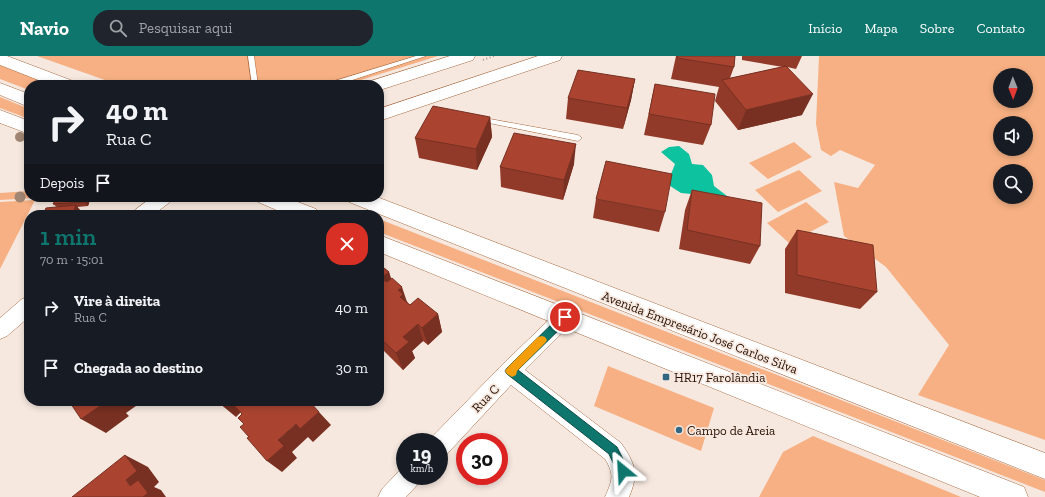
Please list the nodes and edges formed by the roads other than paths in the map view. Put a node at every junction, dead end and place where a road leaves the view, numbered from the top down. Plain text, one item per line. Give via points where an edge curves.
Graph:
1 (251, 56) edge
2 (423, 56) edge
3 (467, 56) edge
4 (554, 56) edge
5 (0, 59) edge
6 (54, 80) edge
7 (254, 80) edge
8 (346, 80) edge
9 (384, 83) edge
10 (0, 89) edge
11 (24, 99) edge
12 (384, 113) edge
13 (0, 116) edge
14 (473, 118) edge
15 (24, 126) edge
16 (578, 138) dead end
17 (158, 202) edge
18 (278, 202) edge
19 (369, 202) edge
20 (147, 210) edge
21 (298, 210) edge
22 (384, 245) edge
23 (24, 309) edge
24 (565, 317) junction
25 (0, 330) edge
26 (510, 371) junction
27 (448, 436) edge
28 (1045, 466) edge
29 (401, 485) edge
30 (390, 497) edge
31 (618, 497) edge
32 (1014, 497) edge

1 - 7 lane
2 - 8 lane
3 - 9 main road
4 - 12 main road
5 - 6 main road
10 - 11 main road
13 - 15 main road
14 - 16 lane
17 - 20 street
18 - 21 main road
19 - 28 main road, Avenida Empresário José Carlos Silva
22 - 24 main road
23 - 25 street
24 - 26 street, Rua C
24 - 32 main road
26 - 27 street, Rua C
26 - 31 street via 613,451 623,471 624,482
29 - 30 street

